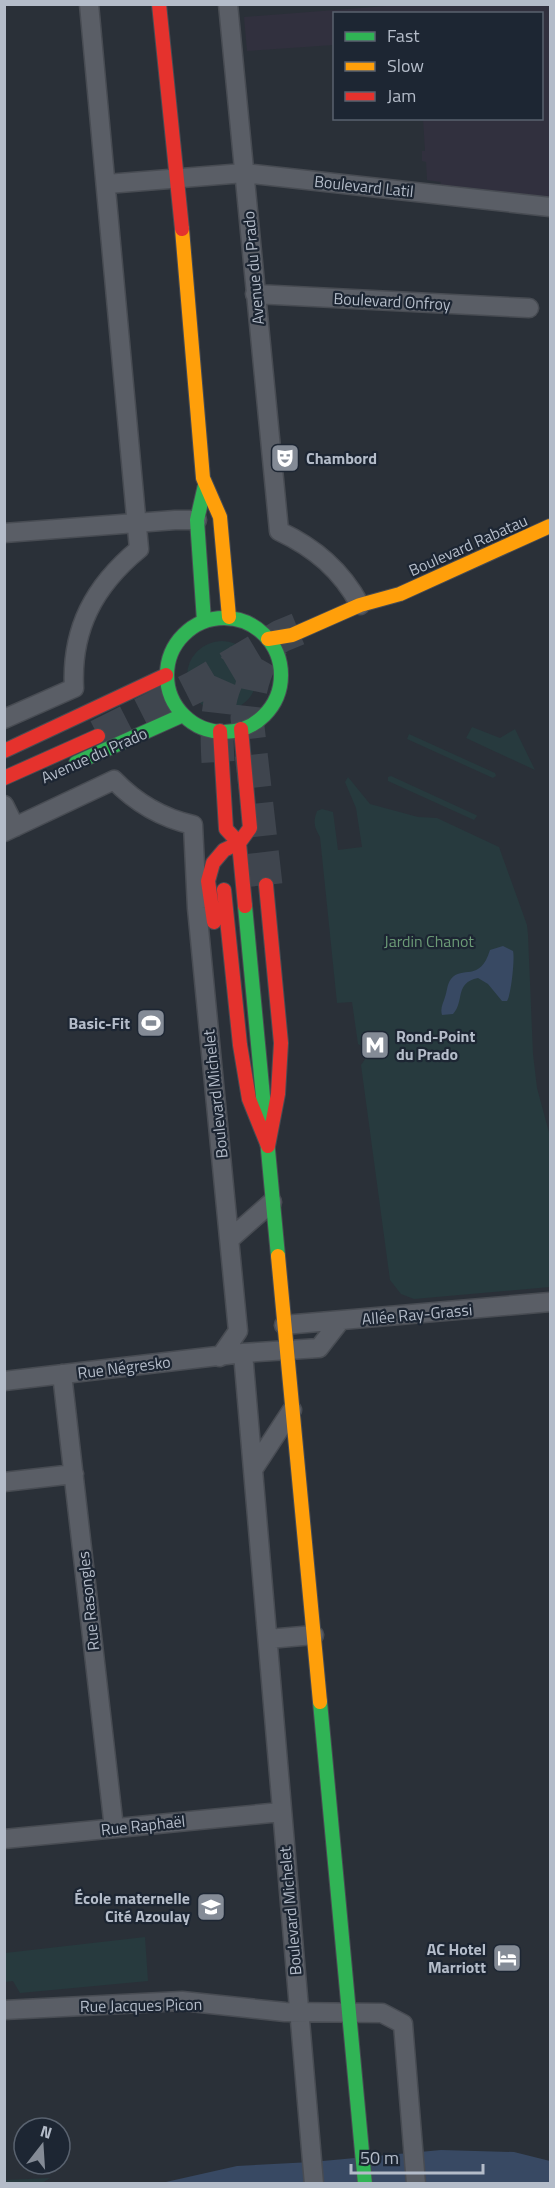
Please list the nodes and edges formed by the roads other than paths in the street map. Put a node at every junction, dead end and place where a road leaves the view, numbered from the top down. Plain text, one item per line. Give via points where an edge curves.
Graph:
1 (89, 4) edge
2 (159, 4) edge
3 (228, 4) edge
4 (244, 173) junction
5 (178, 177) junction
6 (107, 184) junction
7 (550, 207) edge
8 (255, 294) junction
9 (529, 308) dead end
10 (205, 485) junction
11 (197, 520) junction
12 (137, 523) junction
13 (550, 526) edge
14 (4, 533) edge
15 (368, 610) junction
16 (229, 618) junction
17 (204, 621) junction
18 (268, 639) junction
19 (293, 657) dead end
20 (280, 668) junction
21 (166, 675) junction
22 (183, 715) junction
23 (4, 719) edge
24 (241, 729) junction
25 (220, 731) junction
26 (4, 751) edge
27 (65, 768) dead end
28 (4, 769) edge
29 (4, 778) edge
30 (4, 805) edge
31 (193, 825) joint
32 (10, 830) edge
33 (239, 843) junction
34 (266, 885) tunnel mouth
35 (224, 890) dead end
36 (268, 1146) junction
37 (272, 1202) junction
38 (230, 1239) junction
39 (550, 1302) edge
40 (340, 1321) junction
41 (284, 1325) junction
42 (286, 1350) junction
43 (243, 1353) junction
44 (220, 1357) junction
45 (62, 1374) junction
46 (4, 1381) edge
47 (292, 1410) junction
48 (254, 1468) junction
49 (74, 1474) junction
50 (4, 1482) edge
51 (314, 1635) junction
52 (268, 1639) junction
53 (281, 1812) junction
54 (114, 1828) junction
55 (4, 1839) edge
56 (4, 2010) edge
57 (299, 2012) junction
58 (349, 2013) junction
59 (314, 2184) edge
60 (365, 2184) edge
61 (416, 2184) edge

1 - 6 street
2 - 5 main road
3 - 4 street, Avenue du Prado
4 - 5 street, Boulevard Latil
4 - 7 street, Boulevard Latil
4 - 8 street, Avenue du Prado
5 - 6 street
5 - 10 main road
6 - 12 street
8 - 9 street, Boulevard Onfroy
8 - 15 street, Avenue du Prado via 279,531 324,558
10 - 11 main road
10 - 16 main road via 220,517
11 - 12 street
11 - 17 main road
12 - 14 street
12 - 23 street via 139,549 110,575 85,616 75,648 74,688
13 - 15 main road, Boulevard Rabatau
15 - 18 main road, Boulevard Rabatau
16 - 17 main road
16 - 18 main road via 253,626
17 - 21 main road via 181,637 173,648
18 - 20 main road
19 - 20 main road
20 - 24 main road via 274,701 259,719
21 - 22 main road via 168,690
21 - 26 main road
22 - 25 main road via 200,726
22 - 27 main road, Avenue du Prado
24 - 25 main road
24 - 33 main road via 250,828
25 - 33 main road via 226,829
28 - 29 main road via 97,732
30 - 32 street, Avenue du Prado
31 - 32 street, Avenue du Prado via 149,808 114,780
31 - 38 street, Boulevard Michelet via 197,908
33 - 36 main road
33 - 36 main road, Boulevard Michelet via 224,850 213,864 208,881 237,1102 246,1125
34 - 36 main road via 280,1042 278,1095
35 - 36 main road via 249,1099
36 - 37 main road
37 - 38 street
37 - 41 main road
38 - 44 street, Boulevard Michelet via 238,1331
39 - 40 street, Allée Ray-Grassi
40 - 41 street, Allée Ray-Grassi
40 - 42 street, Rue Négresko via 319,1348
41 - 42 main road
42 - 43 street, Rue Négresko
42 - 47 main road
43 - 44 street, Rue Négresko
43 - 48 street, Boulevard Michelet
44 - 45 street, Rue Négresko
45 - 46 street, Rue Négresko
45 - 49 street, Rue Rasongles
47 - 48 street
47 - 51 main road
48 - 52 street, Boulevard Michelet
49 - 50 street
49 - 54 street, Rue Rasongles
51 - 52 street
51 - 58 main road
52 - 53 street, Boulevard Michelet
53 - 54 street, Rue Raphaël
53 - 57 street, Boulevard Michelet
54 - 55 street, Rue Raphaël
56 - 57 street, Rue Jacques Picon via 182,2001
57 - 58 street, Rue Jacques Picon
57 - 59 street, Boulevard Michelet
58 - 60 main road
58 - 61 street via 382,2013 403,2024

